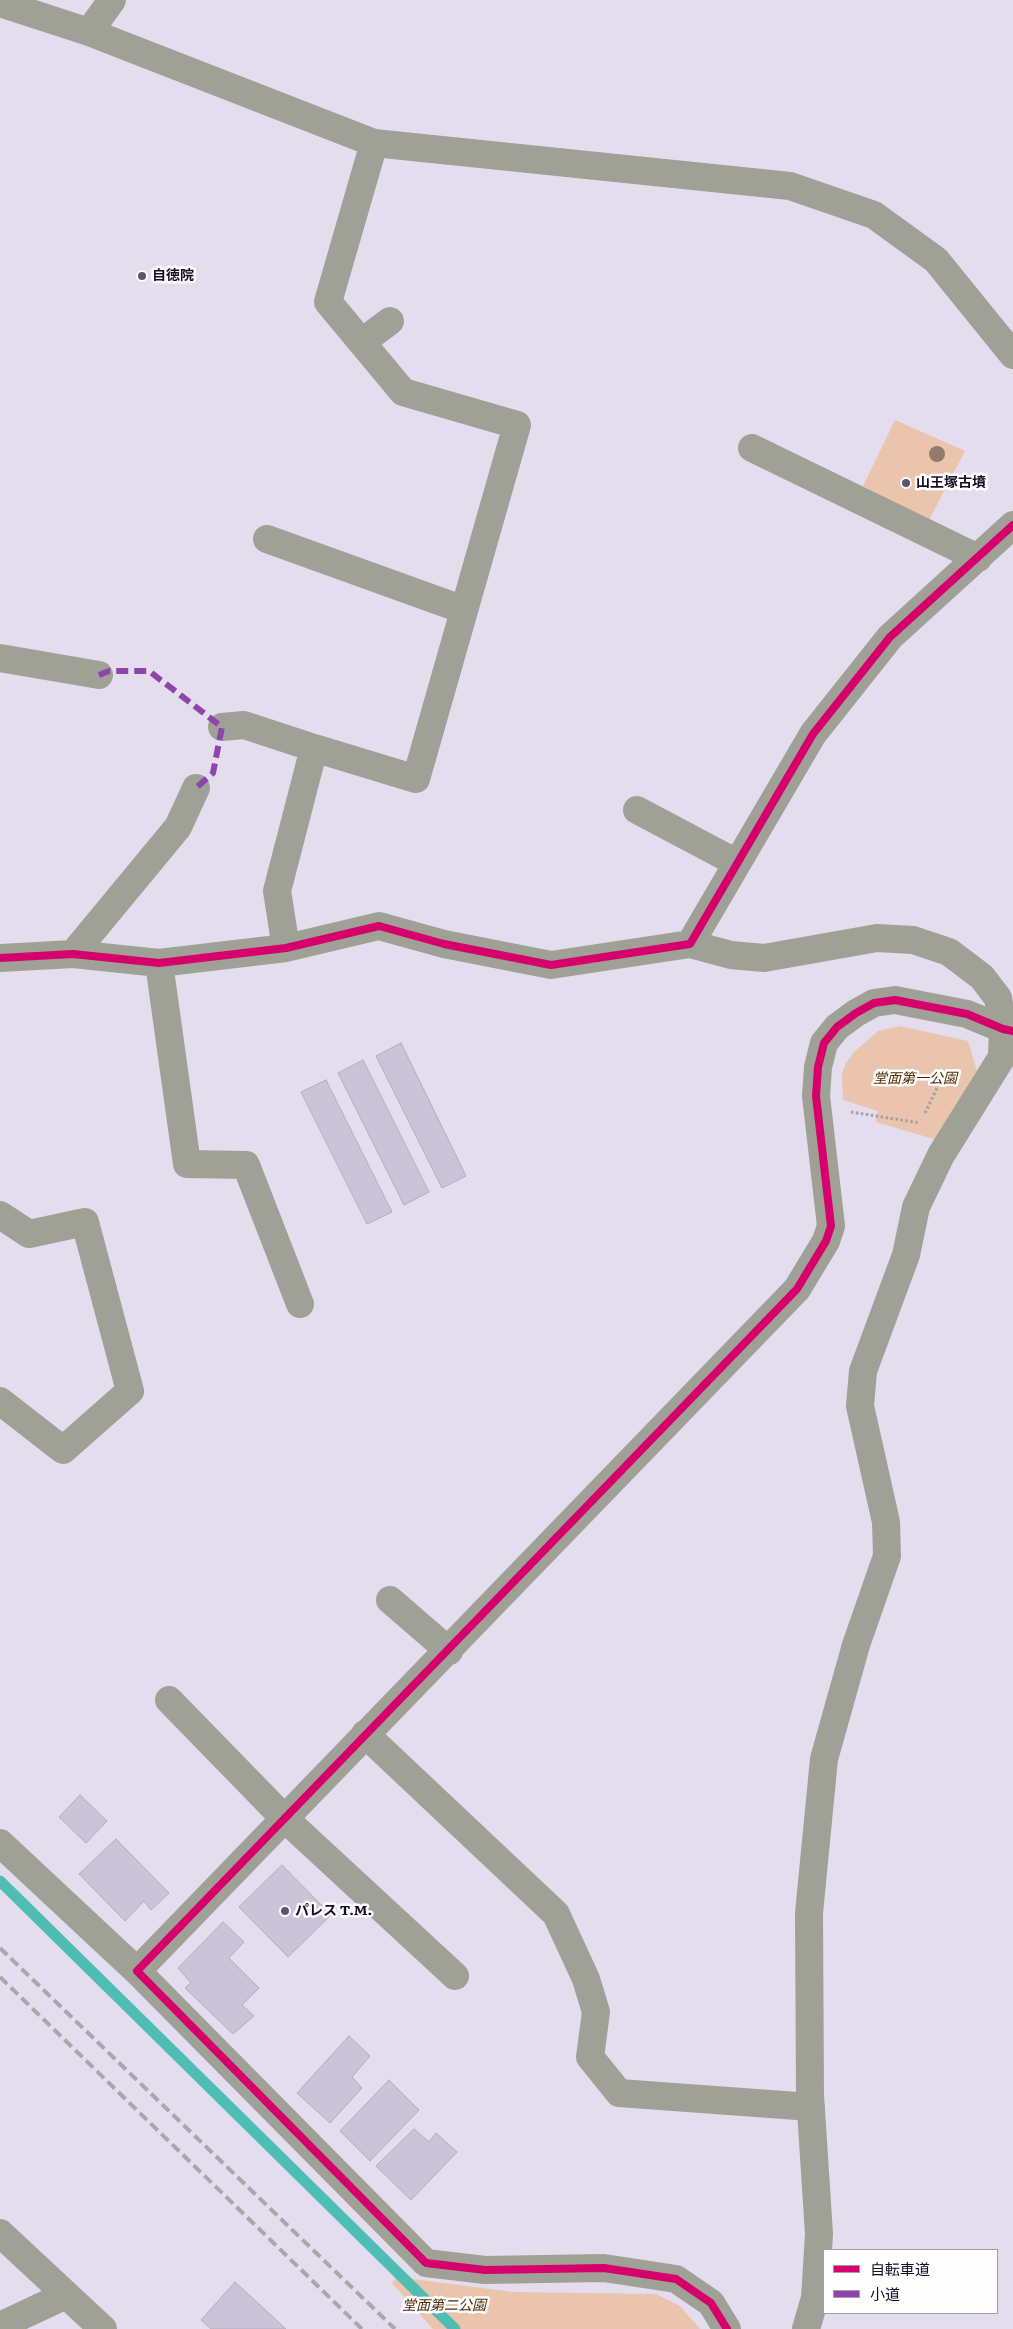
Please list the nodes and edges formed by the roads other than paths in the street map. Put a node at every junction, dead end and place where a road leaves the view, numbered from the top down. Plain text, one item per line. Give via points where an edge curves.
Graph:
1 (112, 0) edge
2 (0, 3) edge
3 (89, 32) junction
4 (374, 143) junction
5 (390, 321) dead end
6 (362, 342) junction
7 (1013, 355) edge
8 (752, 448) dead end
9 (1013, 525) edge
10 (267, 538) dead end
11 (978, 558) junction
12 (464, 610) junction
13 (0, 658) edge
14 (99, 675) dead end
15 (222, 727) dead end
16 (314, 748) junction
17 (196, 788) dead end
18 (637, 810) dead end
19 (737, 863) junction
20 (690, 944) junction
21 (286, 948) junction
22 (72, 954) junction
23 (0, 958) edge
24 (159, 963) junction
25 (1008, 1030) edge
26 (0, 1215) edge
27 (300, 1304) dead end
28 (0, 1401) edge
29 (390, 1600) dead end
30 (449, 1651) junction
31 (169, 1700) dead end
32 (365, 1734) junction
33 (284, 1818) junction
34 (0, 1843) edge
35 (137, 1971) junction
36 (455, 1976) dead end
37 (811, 2107) junction
38 (0, 2233) edge
39 (66, 2295) junction
40 (0, 2326) edge
41 (103, 2329) edge
42 (726, 2329) edge
43 (806, 2329) edge

1 - 3 street
2 - 3 street
3 - 4 street
4 - 6 street via 328,302
4 - 7 street via 790,186 874,215 936,260
5 - 6 street
6 - 12 street via 403,392 517,425
8 - 11 street
9 - 11 street
10 - 12 street
11 - 19 street via 890,636 813,734
12 - 16 street via 416,779
13 - 14 street
15 - 16 street via 244,725
16 - 21 street via 277,891
17 - 22 street via 178,827
18 - 19 street
19 - 20 street
20 - 21 street via 550,965 444,944 379,926
20 - 25 street via 731,955 764,958 877,938 913,940 949,952 982,977 998,998
21 - 24 street
22 - 23 street
22 - 24 street
24 - 27 street via 187,1164 246,1166
25 - 30 street via 967,1014 895,1000 874,1003 837,1027 824,1043 816,1096 830,1226 826,1241 797,1289
25 - 37 street via 1002,1057 941,1155 916,1207 906,1255 863,1371 860,1406 886,1522 887,1556 856,1644 824,1759 809,1913
26 - 28 street via 29,1234 85,1222 130,1391 63,1450
29 - 30 street
30 - 32 street
31 - 33 street
32 - 33 street
32 - 37 street via 556,1914 586,1979 596,2012 590,2057 619,2093
33 - 35 street
33 - 36 street
34 - 35 street
35 - 42 street via 426,2263 485,2270 604,2268 676,2279 710,2303
37 - 43 street via 819,2234 816,2298
38 - 39 street
39 - 40 street
39 - 41 street

